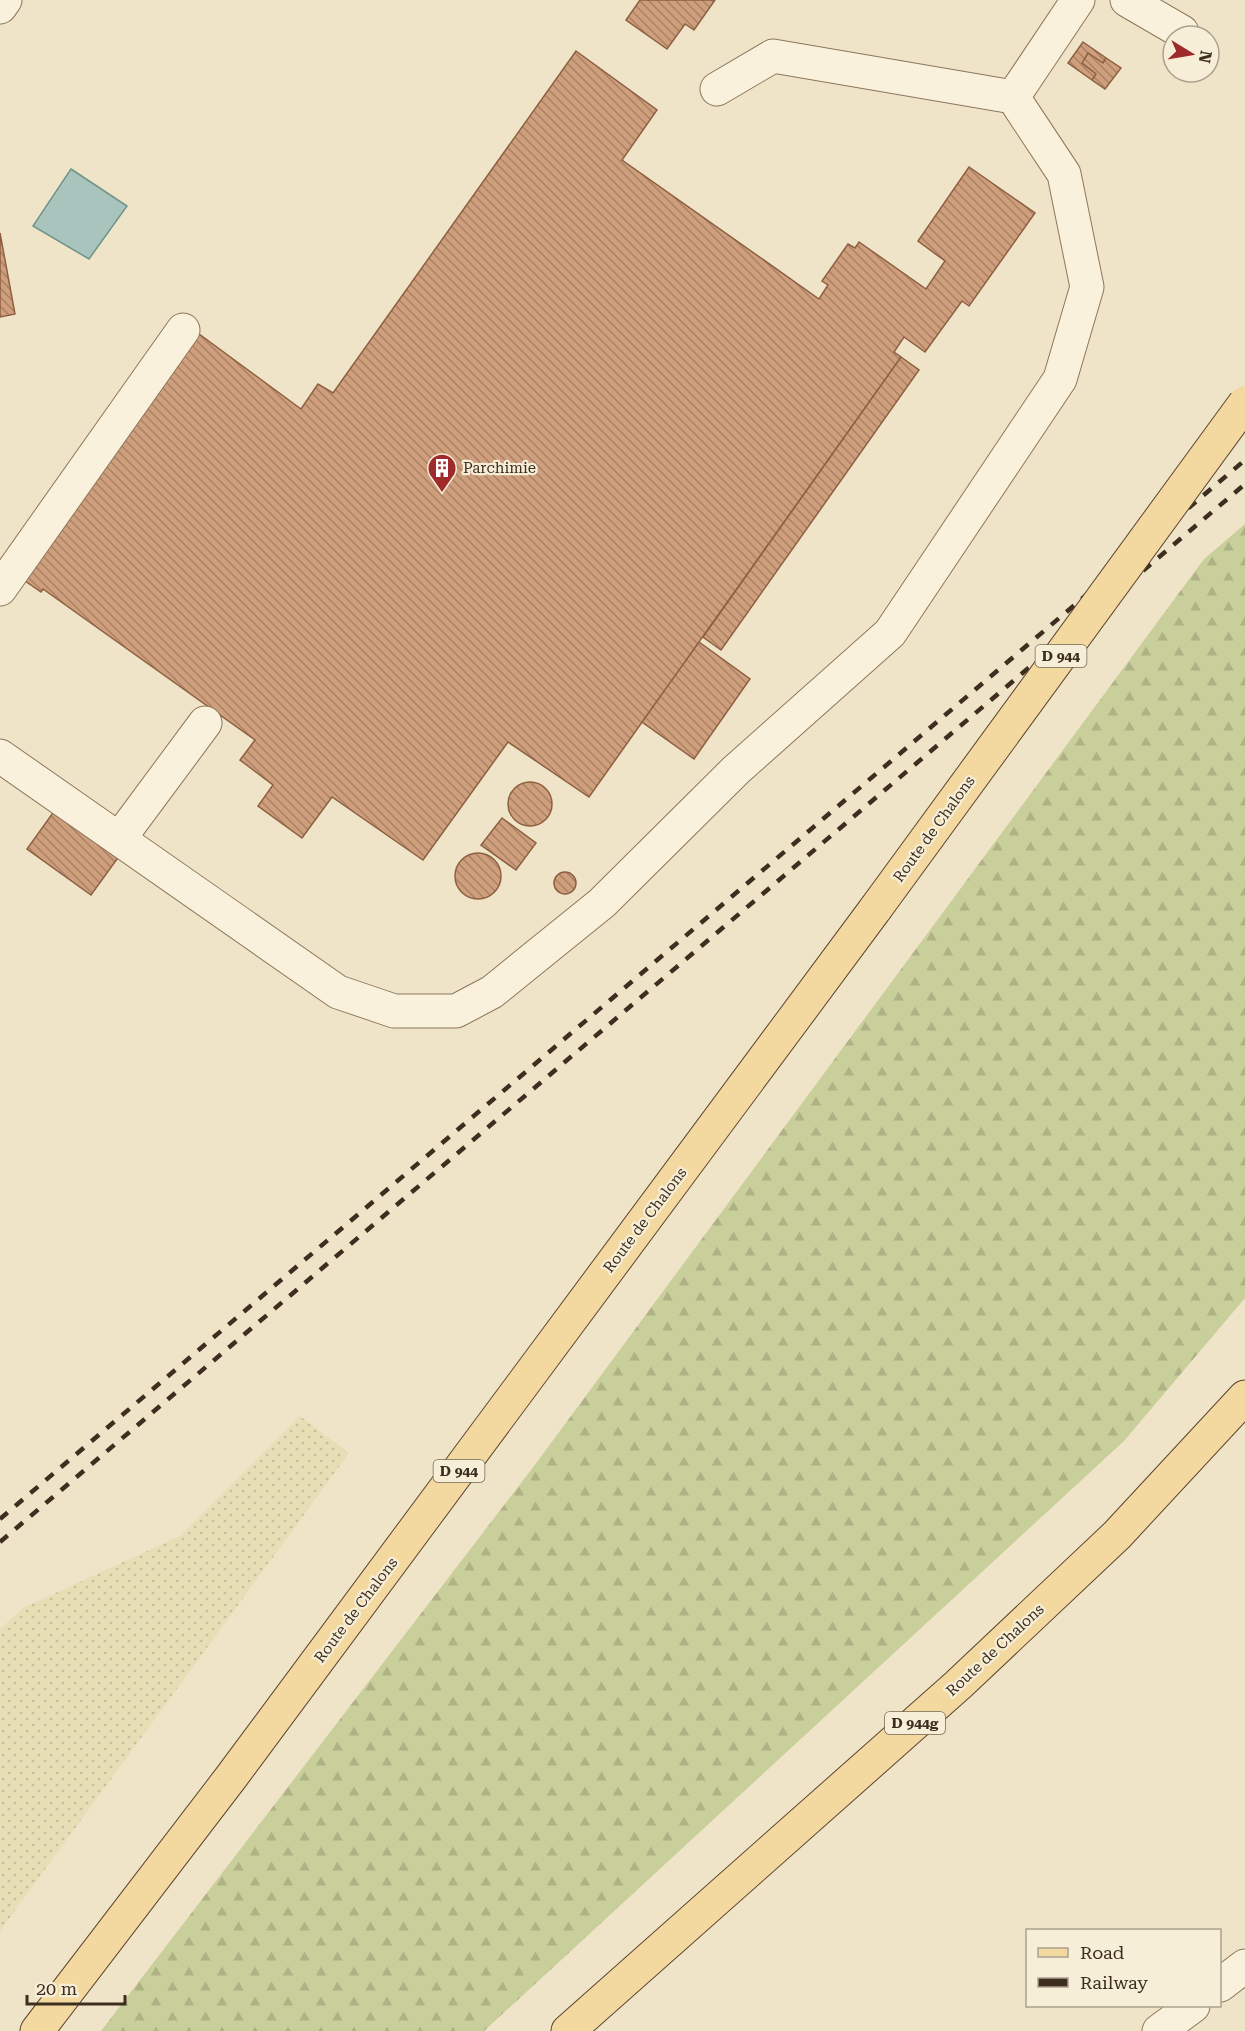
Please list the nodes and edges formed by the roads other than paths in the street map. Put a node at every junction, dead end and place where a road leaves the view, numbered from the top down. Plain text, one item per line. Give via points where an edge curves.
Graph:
1 (5, 0) edge
2 (1078, 0) edge
3 (1127, 0) edge
4 (0, 7) edge
5 (1168, 24) edge
6 (717, 89) dead end
7 (1013, 97) junction
8 (183, 330) dead end
9 (1245, 403) edge
10 (0, 589) edge
11 (205, 723) dead end
12 (0, 756) edge
13 (119, 839) junction
14 (1245, 1397) edge
15 (1245, 1966) edge
16 (1221, 1984) edge
17 (1192, 2007) edge
18 (37, 2031) edge
19 (568, 2031) edge
20 (1160, 2031) edge

1 - 4 street
2 - 7 street
3 - 5 street
6 - 7 street via 773,56
7 - 13 street via 1064,174 1087,287 1060,379 890,633 736,770 602,903 492,992 456,1011 394,1011 338,992
8 - 10 street
9 - 18 main road, Route de Chalons / D 944, bridge via 232,1776
11 - 13 street
12 - 13 street
14 - 19 main road, Route de Chalons / D 944g via 1118,1535 958,1685
15 - 16 street
17 - 20 street

